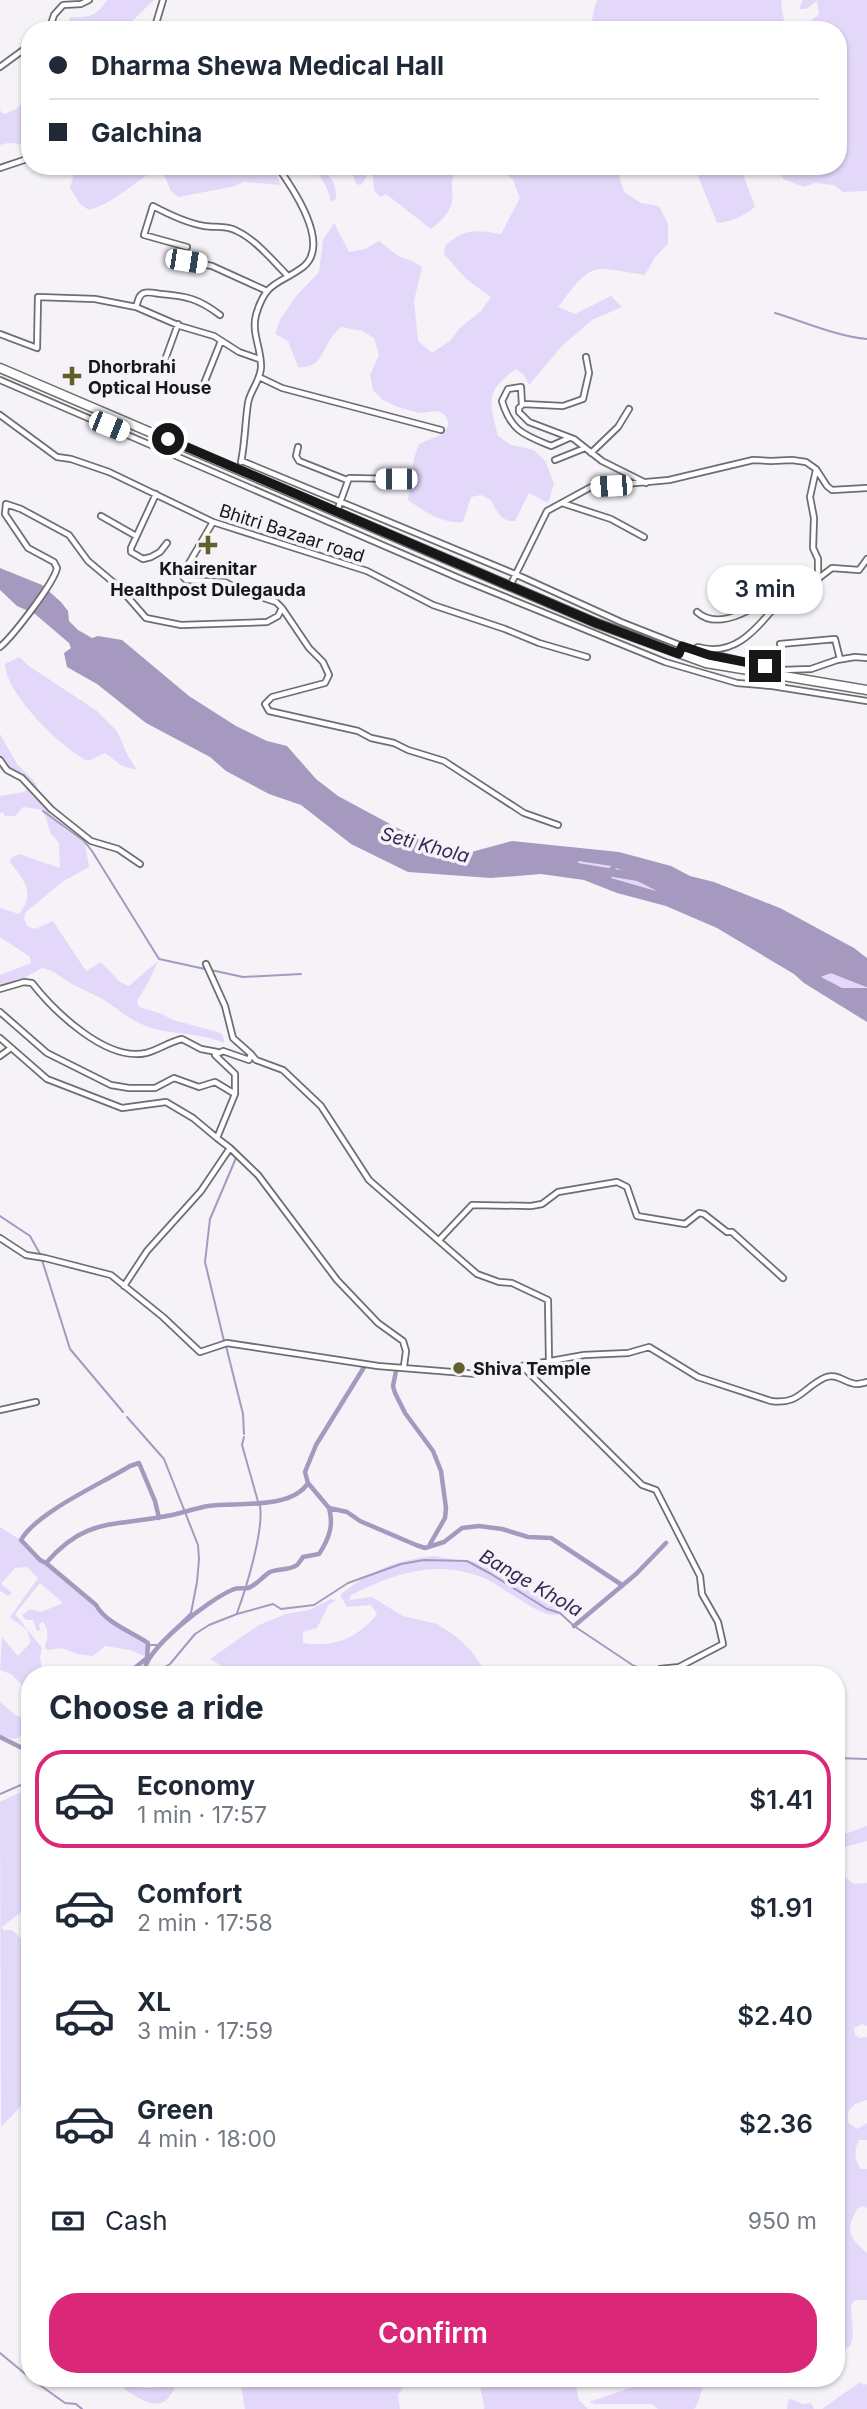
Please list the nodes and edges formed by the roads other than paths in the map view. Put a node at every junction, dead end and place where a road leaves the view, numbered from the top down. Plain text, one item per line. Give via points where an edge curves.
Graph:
1 (89, 0) edge
2 (163, 0) edge
3 (52, 21) edge
4 (157, 21) edge
5 (21, 52) edge
6 (0, 67) edge
7 (21, 161) edge
8 (0, 169) edge
9 (283, 175) edge
10 (187, 247) dead end
11 (186, 261) dead end
12 (287, 275) junction
13 (267, 291) junction
14 (136, 307) junction
15 (220, 315) dead end
16 (178, 324) junction
17 (0, 334) edge
18 (221, 341) junction
19 (586, 357) dead end
20 (260, 359) junction
21 (0, 368) edge
22 (162, 368) dead end
23 (259, 377) junction
24 (0, 380) edge
25 (203, 386) dead end
26 (522, 405) junction
27 (629, 409) dead end
28 (0, 415) edge
29 (441, 430) dead end
30 (570, 438) junction
31 (298, 447) dead end
32 (586, 448) junction
33 (591, 453) junction
34 (555, 460) dead end
35 (242, 461) junction
36 (816, 469) junction
37 (239, 470) junction
38 (396, 479) dead end
39 (347, 480) junction
40 (647, 483) junction
41 (867, 488) edge
42 (156, 494) junction
43 (340, 502) junction
44 (561, 502) junction
45 (3, 503) edge
46 (336, 512) junction
47 (101, 516) dead end
48 (213, 522) junction
49 (136, 536) junction
50 (644, 537) dead end
51 (167, 543) dead end
52 (867, 559) edge
53 (515, 574) junction
54 (818, 580) junction
55 (800, 583) junction
56 (510, 586) junction
57 (282, 608) junction
58 (697, 612) dead end
59 (616, 630) junction
60 (610, 641) junction
61 (780, 644) dead end
62 (0, 647) edge
63 (680, 650) junction
64 (693, 650) junction
65 (587, 657) dead end
66 (867, 658) edge
67 (840, 659) junction
68 (867, 690) edge
69 (867, 701) edge
70 (0, 760) edge
71 (558, 825) dead end
72 (140, 864) dead end
73 (206, 964) dead end
74 (0, 989) edge
75 (0, 1012) edge
76 (0, 1038) edge
77 (11, 1048) junction
78 (217, 1052) junction
79 (250, 1054) junction
80 (0, 1056) edge
81 (235, 1094) junction
82 (217, 1138) junction
83 (230, 1149) junction
84 (0, 1238) edge
85 (440, 1239) junction
86 (783, 1278) dead end
87 (124, 1286) junction
88 (549, 1362) junction
89 (521, 1365) junction
90 (404, 1366) junction
91 (867, 1382) edge
92 (36, 1402) dead end
93 (0, 1410) edge
94 (681, 1666) edge

1 - 3 street via 63,5
2 - 4 street
5 - 6 street
7 - 8 street
9 - 12 street via 308,219 314,244 309,260
10 - 12 street via 144,235 153,206 205,226 237,230
11 - 13 street via 212,265
12 - 13 street
13 - 20 street via 254,325
14 - 15 street via 145,292 190,297
14 - 16 street
14 - 17 street via 95,299 38,297 37,348
16 - 18 street
16 - 22 street
18 - 20 street
18 - 25 street
19 - 26 street via 589,373 583,399 563,406
20 - 23 street
21 - 37 highway
23 - 29 street via 282,388
23 - 35 street via 248,402
24 - 60 street
26 - 30 street via 523,418
26 - 30 street via 521,387 508,389 502,401 516,430 551,446
27 - 33 street
28 - 42 street, Bhitri Bazaar road via 57,457 108,472
30 - 32 street
31 - 39 street via 299,461
32 - 33 street
32 - 34 street
33 - 40 street
35 - 37 street
35 - 43 street
36 - 40 street via 792,460 753,460
36 - 41 street via 832,490
36 - 54 street via 810,497
37 - 46 highway
38 - 39 street
39 - 43 street
40 - 44 street via 591,487
42 - 48 street, Bhitri Bazaar road
42 - 49 street
43 - 46 street
43 - 53 street
44 - 50 street via 611,519
44 - 53 street via 547,511
45 - 57 street via 69,535 141,615 155,622 267,622 278,617
45 - 62 street via 7,518 28,548 57,568
46 - 56 highway
47 - 49 street
48 - 57 street via 183,577 225,582
48 - 65 street, Bhitri Bazaar road via 367,571 433,605
49 - 51 street via 131,552 143,559
52 - 54 street via 859,570 832,568
53 - 56 street
53 - 63 street
54 - 55 street
55 - 58 street via 793,581 735,616 717,621
55 - 64 street via 734,646
56 - 59 highway
57 - 71 street via 323,662 328,680 272,696 265,704 269,711 358,731 444,761 524,813
59 - 60 street
59 - 63 highway
60 - 69 street via 737,683
61 - 67 street via 835,639
63 - 64 street
63 - 68 highway via 706,663
64 - 67 street via 782,670 811,669
66 - 67 street
70 - 72 street via 91,841 118,849
73 - 79 street via 233,1038
74 - 78 street via 32,983 74,1027 111,1048 143,1054 182,1039
75 - 81 street via 47,1053 111,1085 155,1088 174,1078 199,1087 215,1082
76 - 77 street
77 - 80 street
77 - 82 street via 47,1079 122,1108 166,1102
78 - 79 street via 250,1059
78 - 81 street via 217,1059 235,1074
79 - 85 street via 283,1070 321,1106 369,1180
81 - 82 street
82 - 83 street
83 - 87 street
83 - 90 street via 258,1175 337,1280 403,1341
84 - 87 street via 26,1255 110,1275
85 - 86 street via 472,1205 531,1206 558,1192 617,1182 627,1187 637,1216 685,1224 704,1214 732,1232
85 - 88 street via 477,1274 512,1283 548,1300
87 - 90 street via 200,1352 226,1343
88 - 89 street
88 - 91 street via 649,1347 698,1377 782,1402 794,1400 825,1377
89 - 90 street via 477,1374
89 - 94 street via 642,1485 656,1490 700,1576 702,1594 718,1622 723,1644
92 - 93 street

